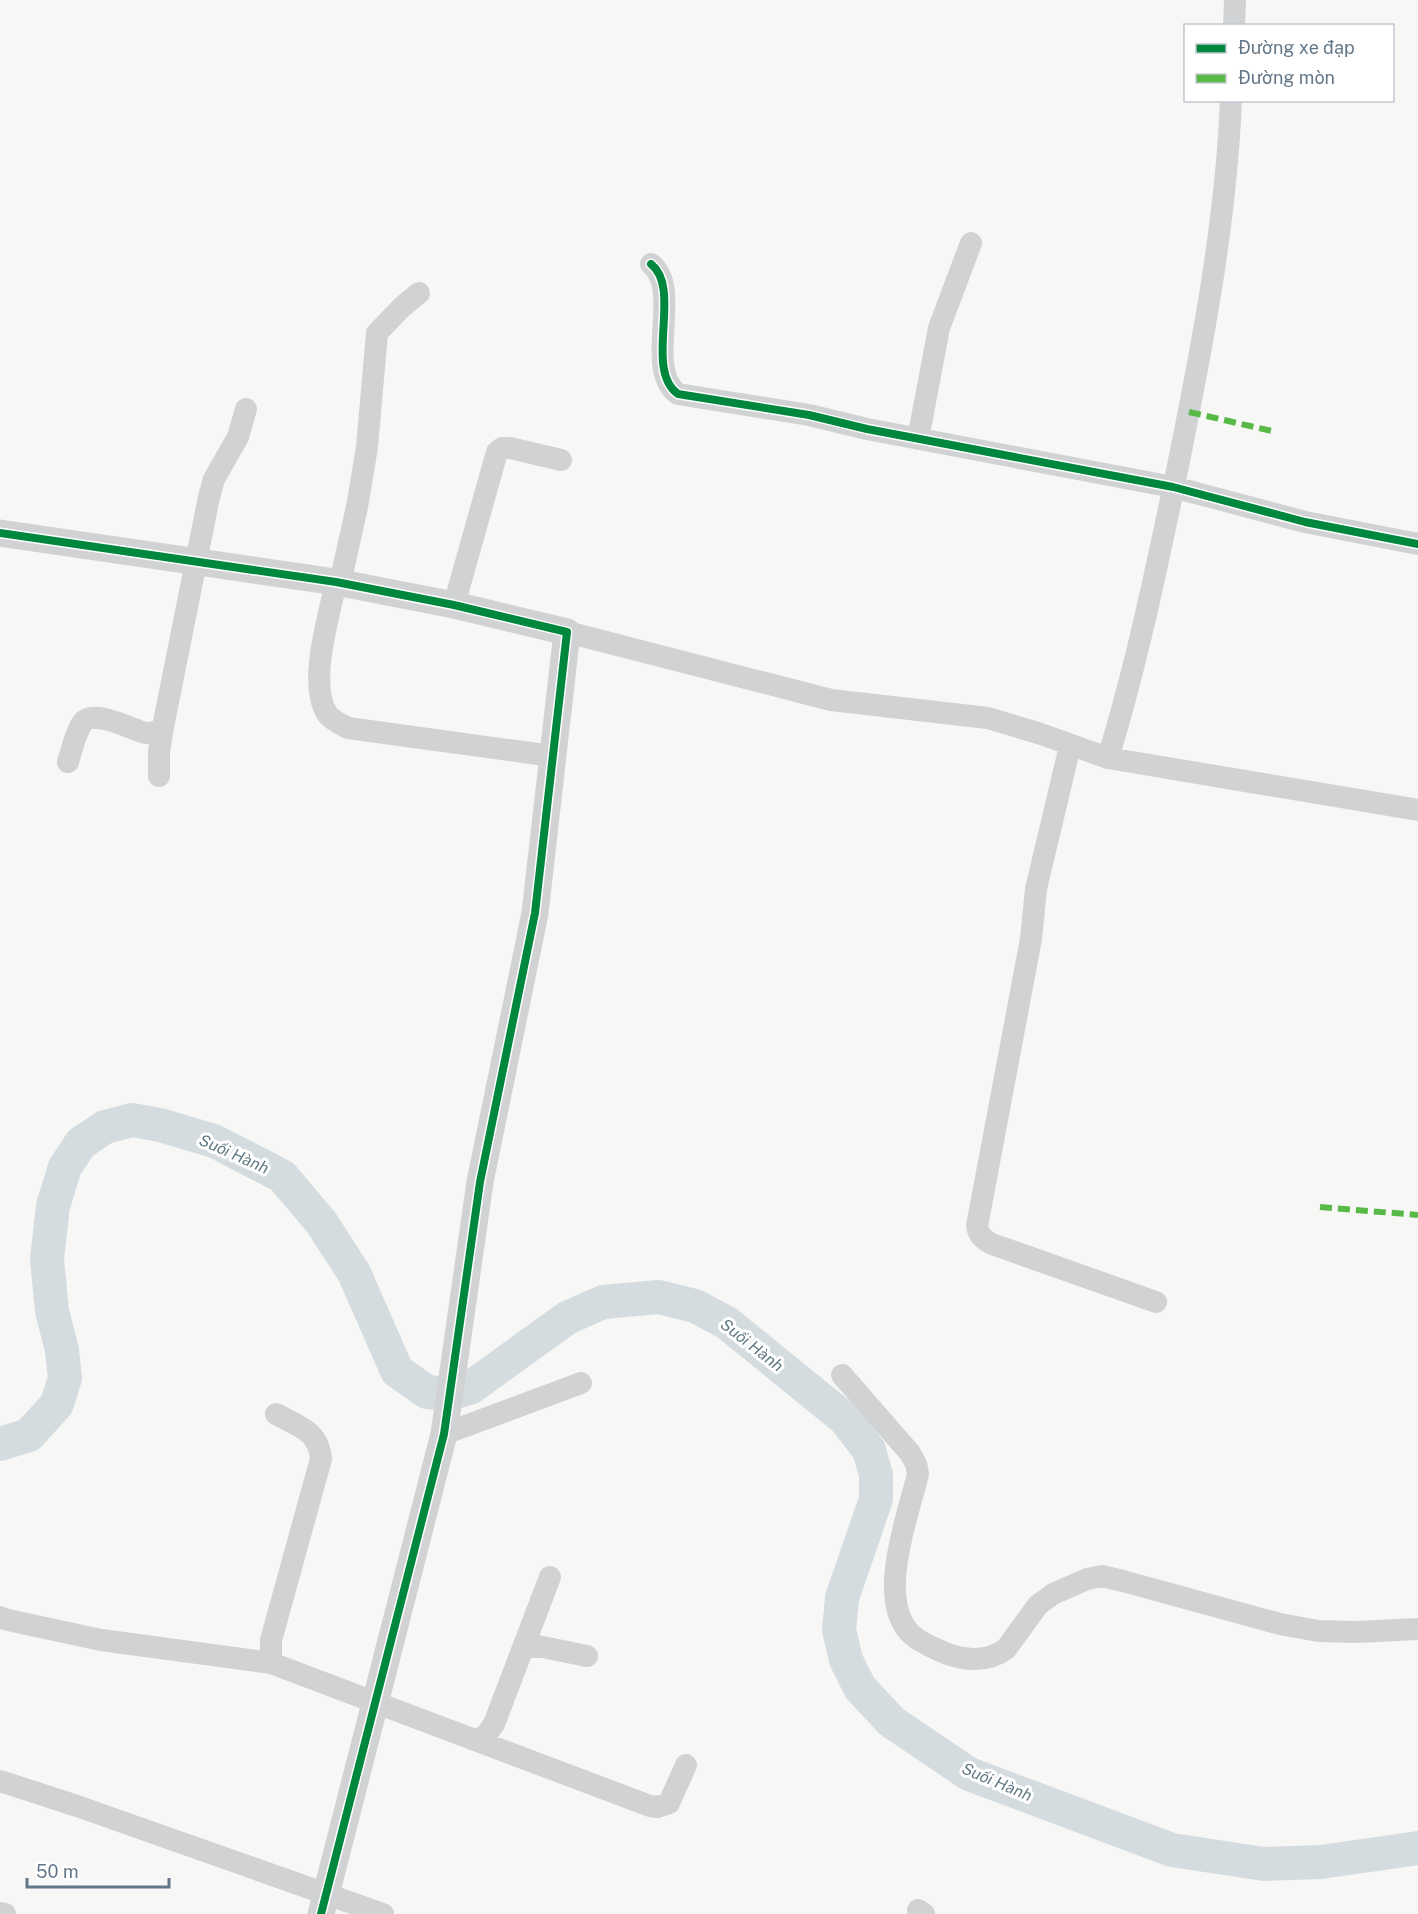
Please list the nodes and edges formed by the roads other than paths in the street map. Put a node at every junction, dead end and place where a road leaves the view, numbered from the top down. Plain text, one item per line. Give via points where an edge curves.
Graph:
1 (1235, 0) edge
2 (1234, 24) edge
3 (1231, 102) edge
4 (971, 243) dead end
5 (651, 264) dead end
6 (419, 294) dead end
7 (246, 409) dead end
8 (918, 439) junction
9 (561, 460) dead end
10 (1173, 487) junction
11 (0, 533) edge
12 (1418, 544) edge
13 (195, 561) junction
14 (338, 583) junction
15 (454, 605) junction
16 (567, 632) junction
17 (163, 727) junction
18 (1070, 746) junction
19 (552, 756) junction
20 (1108, 758) junction
21 (68, 762) dead end
22 (159, 776) dead end
23 (1418, 810) edge
24 (1156, 1302) dead end
25 (842, 1376) dead end
26 (581, 1383) dead end
27 (276, 1414) dead end
28 (444, 1434) junction
29 (550, 1577) dead end
30 (0, 1617) edge
31 (1418, 1629) edge
32 (522, 1649) junction
33 (587, 1656) dead end
34 (271, 1664) junction
35 (376, 1702) junction
36 (476, 1740) junction
37 (686, 1765) dead end
38 (0, 1781) edge
39 (324, 1904) edge
40 (0, 1913) edge
41 (5, 1914) edge
42 (383, 1914) edge

1 - 2 street
3 - 10 street via 1224,199 1204,335
4 - 8 street via 939,328
5 - 8 street via 664,282 663,366 671,389 678,394 775,408
6 - 14 street via 377,333 367,447
7 - 13 street via 238,436 214,480
8 - 10 street
9 - 15 street via 510,448 497,452
10 - 12 street via 1305,522
10 - 20 street via 1148,608
11 - 13 street
13 - 14 street
13 - 17 street
14 - 15 street
14 - 19 street via 319,669 322,702 334,720 348,728
15 - 16 street
16 - 18 street via 831,700 988,718
16 - 19 street
17 - 21 street via 145,733 93,716 80,727
17 - 22 street
18 - 20 street
18 - 24 street via 1036,889 1031,939 979,1233 992,1244
19 - 28 street via 535,913 480,1182
20 - 23 street
25 - 31 street via 916,1464 918,1474 896,1561 895,1596 900,1616 911,1634 954,1657 989,1658 1000,1654 1038,1605 1053,1594 1102,1576 1318,1631
26 - 28 street
27 - 34 street via 312,1434 318,1441 321,1459 271,1640
28 - 35 street
29 - 32 street
30 - 34 street via 101,1640
32 - 33 street via 538,1646
32 - 36 street via 494,1724
34 - 35 street
35 - 36 street
35 - 39 street
36 - 37 street via 657,1807 669,1803
38 - 39 street via 78,1806
39 - 42 street
40 - 41 street

